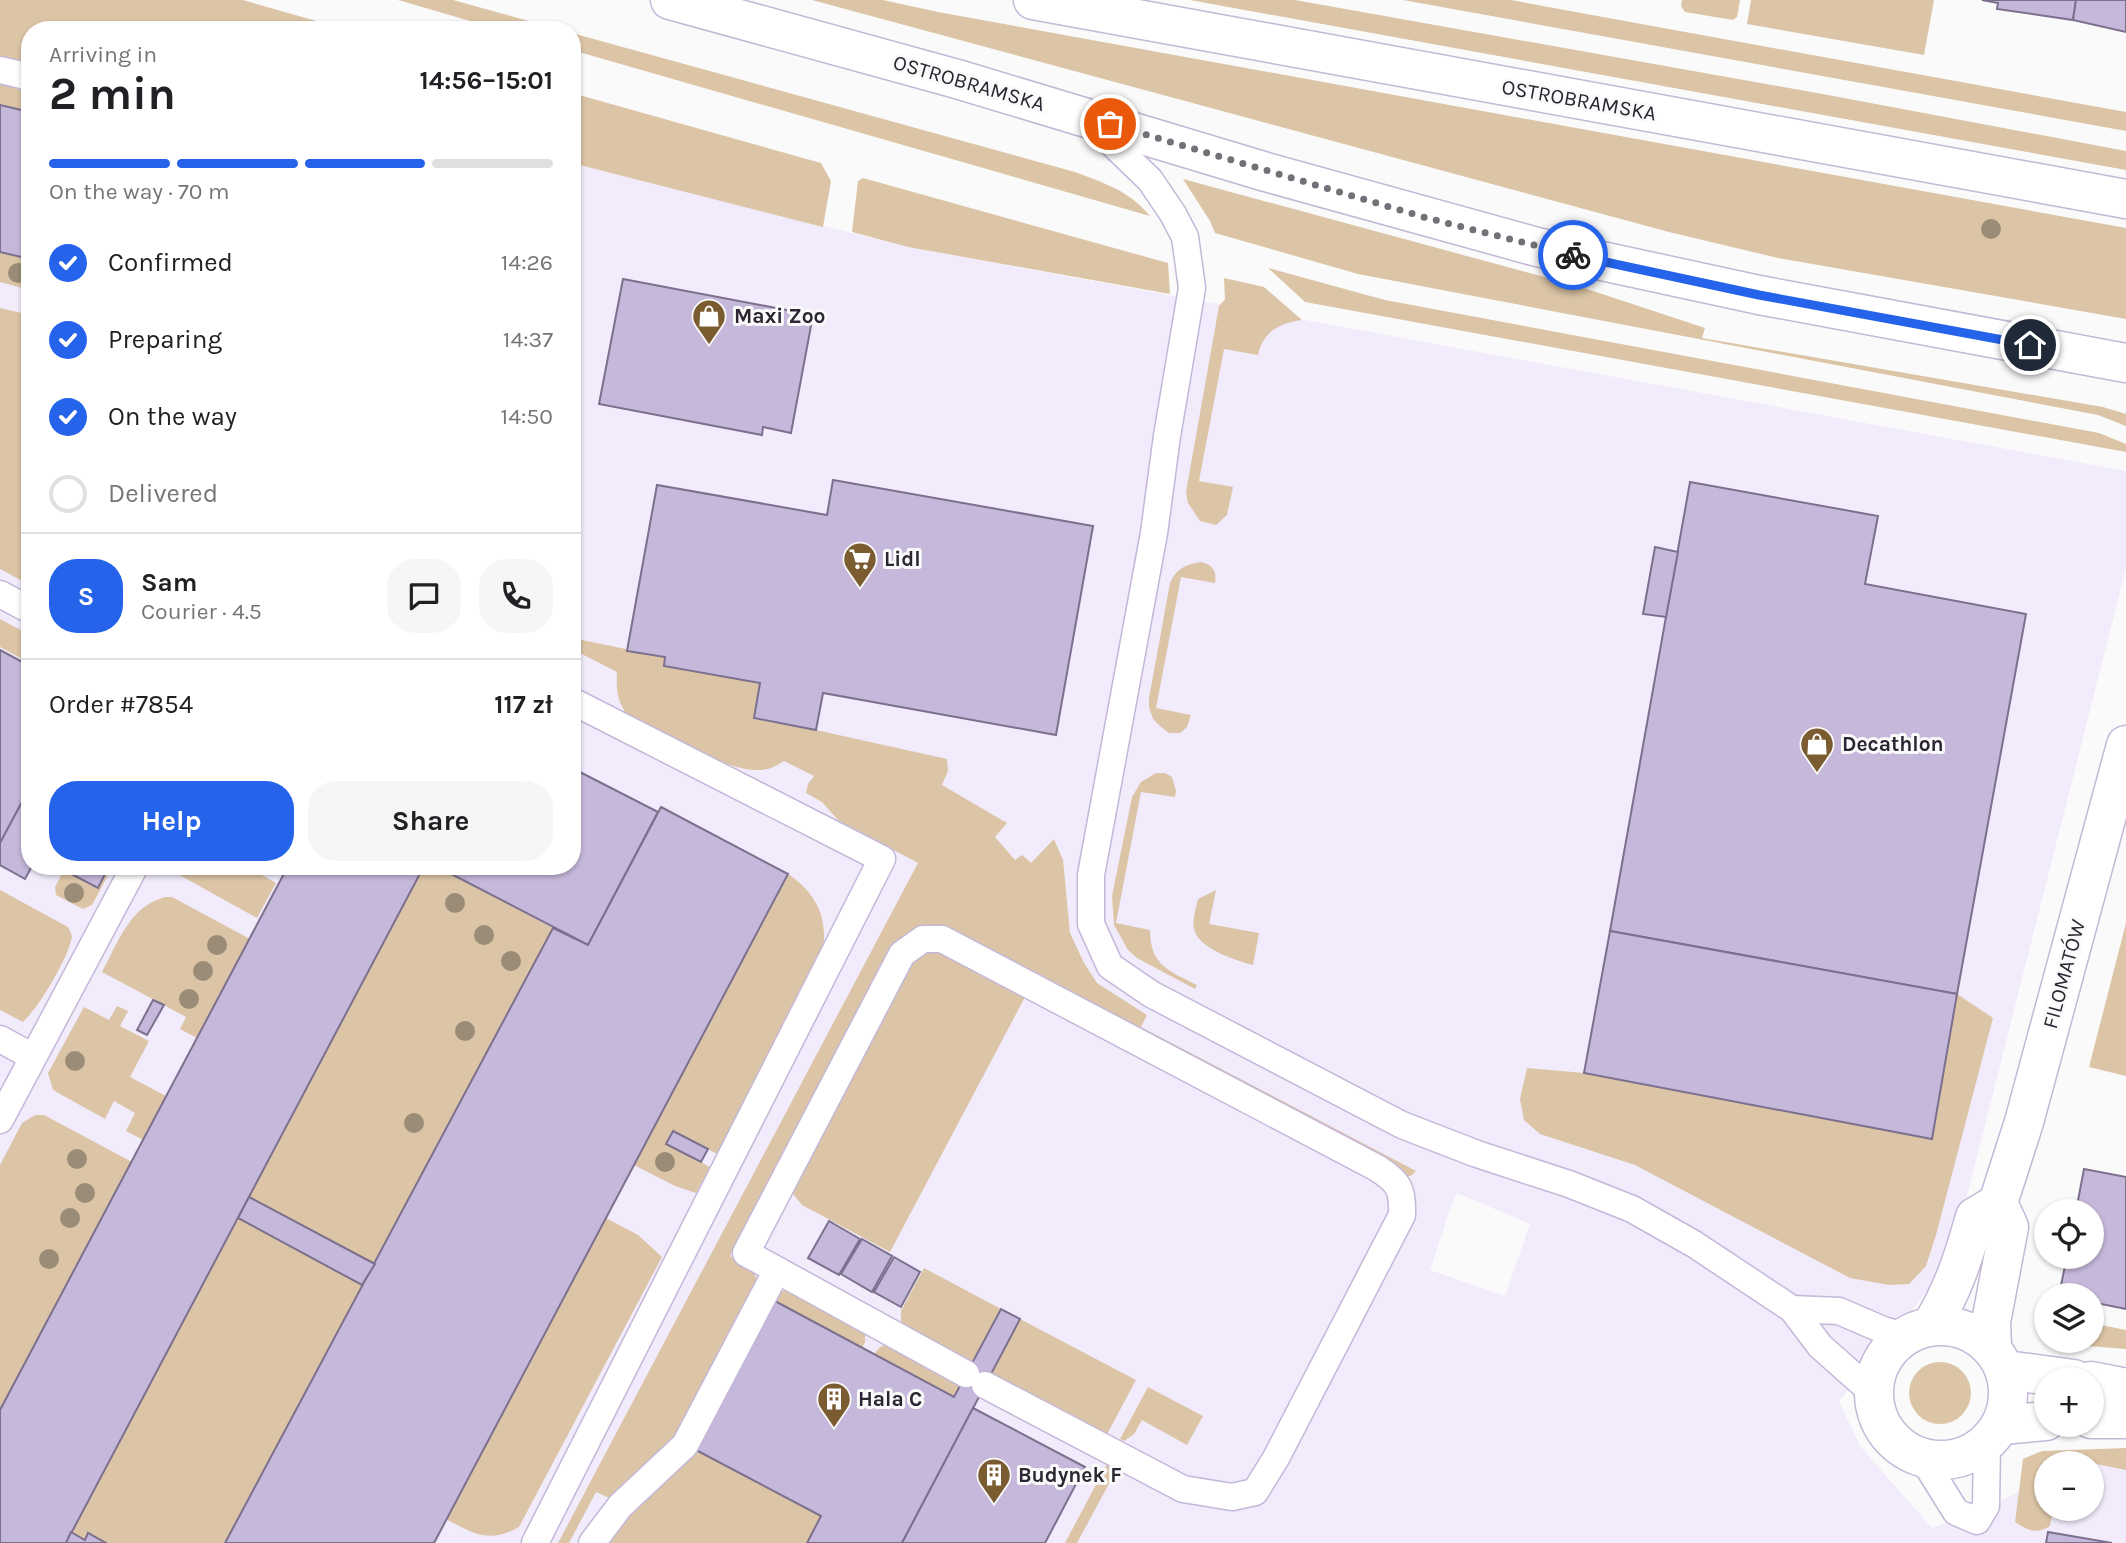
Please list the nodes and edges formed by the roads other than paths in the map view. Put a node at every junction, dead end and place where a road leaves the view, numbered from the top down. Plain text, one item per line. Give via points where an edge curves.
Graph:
1 (670, 0) edge
2 (1033, 0) edge
3 (0, 70) edge
4 (21, 75) edge
5 (1084, 116) junction
6 (2126, 199) edge
7 (2126, 363) edge
8 (0, 594) edge
9 (21, 605) edge
10 (581, 706) edge
11 (2126, 745) edge
12 (130, 875) edge
13 (0, 1039) edge
14 (33, 1057) junction
15 (0, 1120) edge
16 (1998, 1203) junction
17 (777, 1270) junction
18 (1792, 1308) junction
19 (1917, 1331) junction
20 (1999, 1359) junction
21 (2034, 1368) edge
22 (2104, 1384) edge
23 (2126, 1388) edge
24 (1873, 1393) junction
25 (2104, 1419) edge
26 (2126, 1419) edge
27 (2034, 1424) edge
28 (1994, 1434) junction
29 (1923, 1459) junction
30 (535, 1543) edge
31 (592, 1543) edge

1 - 5 main road, OSTROBRAMSKA
2 - 6 main road, OSTROBRAMSKA
3 - 4 lane
5 - 7 main road, OSTROBRAMSKA via 1537,247 1759,295
5 - 18 lane via 1150,180 1185,237 1192,288 1154,533 1091,875 1091,924 1110,966 1151,995 1402,1125 1632,1209
8 - 9 lane
10 - 30 lane via 882,859
11 - 16 main road, FILOMATÓW
12 - 14 lane
13 - 14 lane
14 - 15 lane
16 - 19 main road via 1975,1217 1945,1303
16 - 20 main road via 2009,1227 1991,1322
17 - 17 lane via 1183,1489 1232,1497 1255,1492 1276,1458 1402,1215 1403,1196 1395,1180 1377,1168 942,939 923,939 902,954 746,1253
17 - 31 lane via 685,1446 620,1506
18 - 19 lane via 1839,1311 1883,1330
18 - 24 lane via 1820,1346
19 - 20 main road via 1948,1326 1965,1329 1980,1337
19 - 24 main road via 1887,1351
20 - 21 main road
20 - 28 main road via 2009,1389 2007,1407
22 - 23 main road
24 - 29 main road via 1887,1434
25 - 26 main road
27 - 28 main road
28 - 29 main road via 1974,1453 1957,1459
28 - 29 lane via 1986,1506 1977,1521 1956,1512

